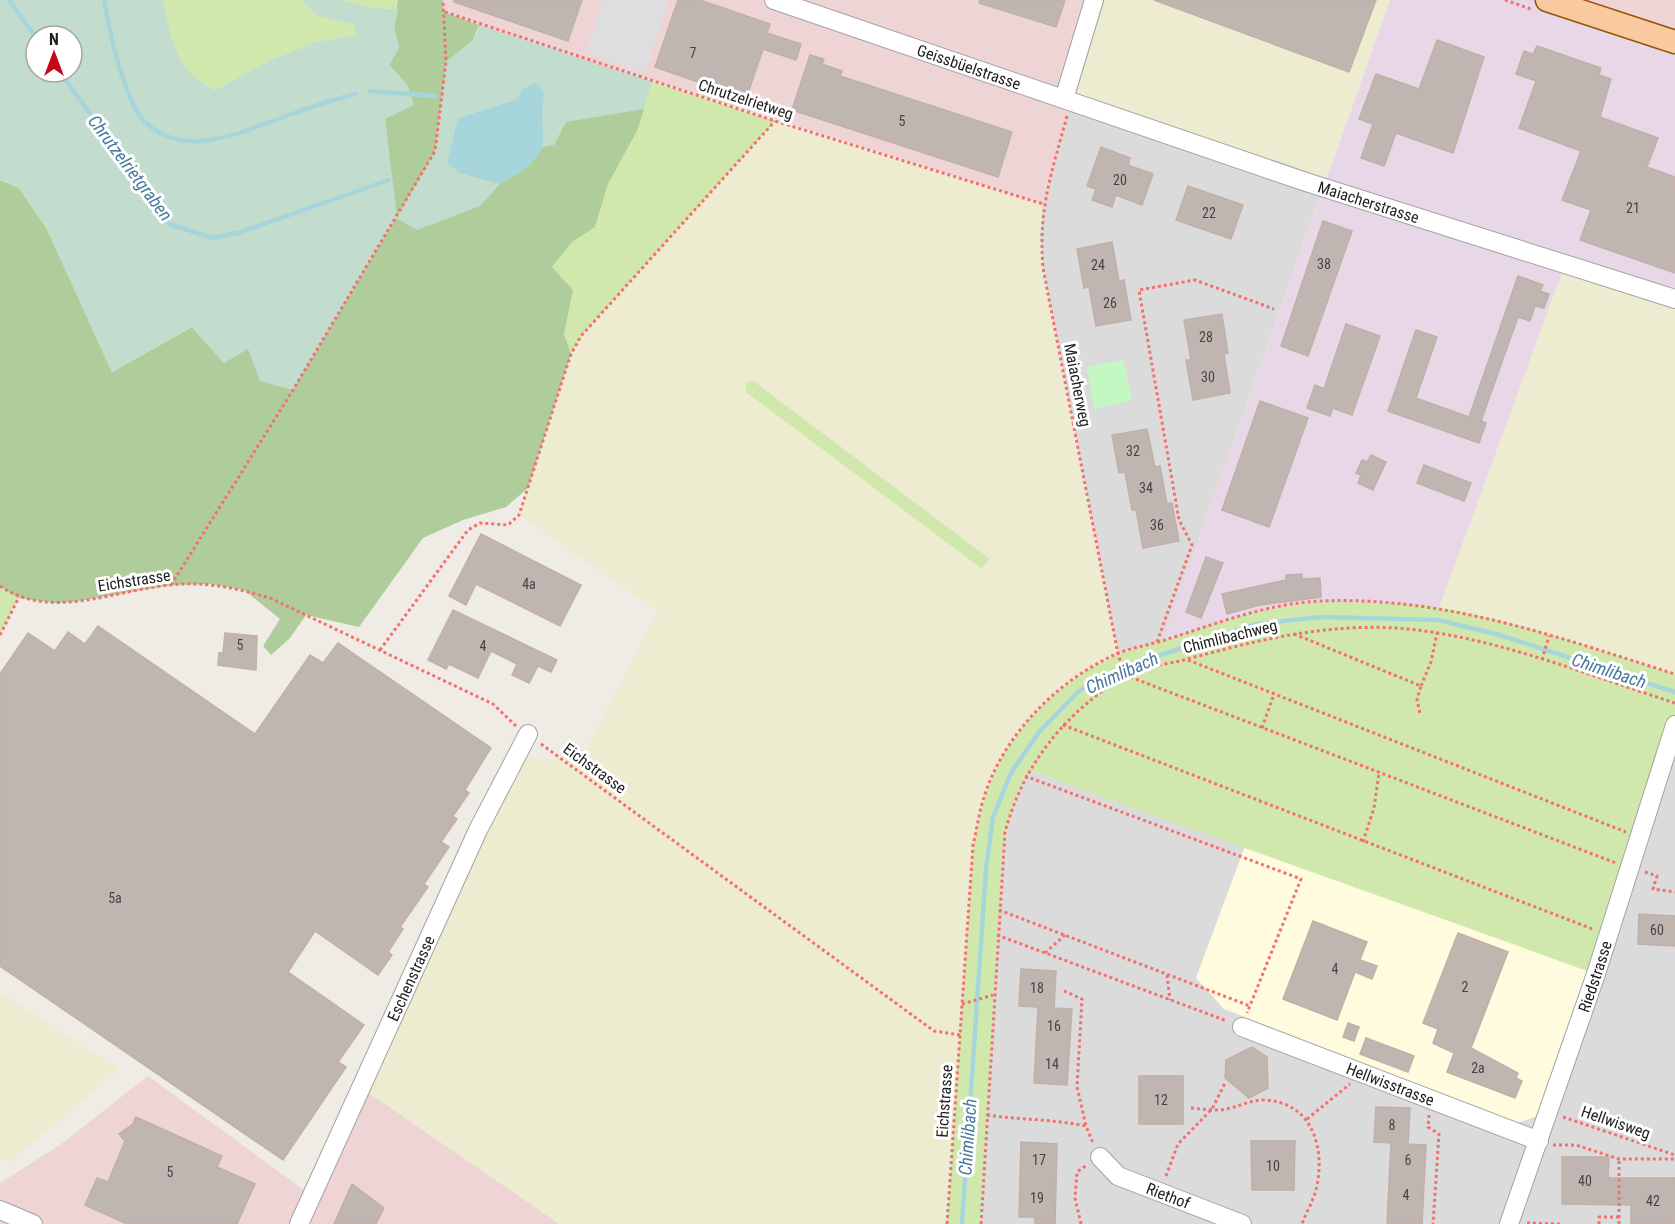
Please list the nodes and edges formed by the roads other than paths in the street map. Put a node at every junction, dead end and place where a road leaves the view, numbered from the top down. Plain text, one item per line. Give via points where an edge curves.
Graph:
1 (774, 0) edge
2 (1094, 0) edge
3 (1547, 0) edge
4 (1675, 42) edge
5 (1064, 99) junction
6 (1675, 299) edge
7 (1675, 725) edge
8 (528, 734) road end
9 (1242, 1027) road end
10 (1538, 1143) junction
11 (1100, 1157) road end
12 (0, 1210) edge
13 (1510, 1223) edge
14 (33, 1224) edge
15 (299, 1224) edge
16 (1242, 1224) edge

1 - 5 street, Geissbüelstrasse
2 - 5 street
3 - 4 main road
5 - 6 street, Maiacherstrasse via 1306,182
7 - 10 street, Riedstrasse
8 - 15 street, Eschenstrasse via 478,830
9 - 10 street, Hellwisstrasse
10 - 13 street, Riedstrasse
11 - 16 street, Riethof via 1118,1176
12 - 14 street

